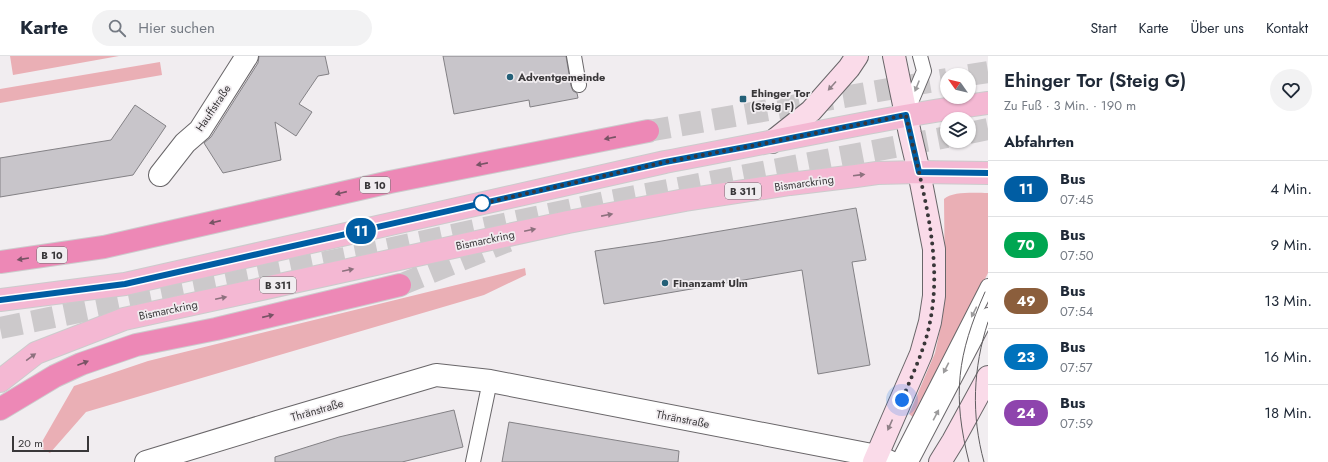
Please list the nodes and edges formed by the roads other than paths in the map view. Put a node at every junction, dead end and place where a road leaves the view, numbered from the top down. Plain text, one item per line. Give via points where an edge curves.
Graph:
1 (247, 56) edge
2 (574, 56) edge
3 (857, 56) edge
4 (894, 56) edge
5 (920, 56) edge
6 (579, 85) dead end
7 (988, 103) edge
8 (906, 115) junction
9 (648, 131) tunnel mouth
10 (772, 142) junction
11 (919, 172) junction
12 (988, 172) edge
13 (160, 175) dead end
14 (0, 262) edge
15 (400, 285) tunnel mouth
16 (988, 286) edge
17 (0, 300) edge
18 (988, 315) edge
19 (988, 377) edge
20 (0, 381) edge
21 (490, 381) junction
22 (0, 409) edge
23 (880, 460) edge
24 (146, 462) edge
25 (472, 462) edge
26 (898, 462) edge
27 (911, 462) edge
28 (940, 462) edge

1 - 13 street, Hauffstraße via 200,130 185,143
2 - 6 lane
3 -> 10 street via 811,111
4 - 8 street
5 -> 8 lane via 924,70
7 - 8 main road
8 - 10 main road
8 - 11 street
9 -> 14 highway, B 10 via 390,182 104,247
10 - 17 main road via 665,162 125,284
11 - 12 main road, Bismarckring / B 311
20 -> 11 main road, Bismarckring / B 311 via 36,353 124,319 560,224 686,200 863,175
11 -> 23 street via 934,249 934,296 921,354
22 -> 15 highway via 55,376 136,345 216,329
16 -> 26 lane
27 -> 18 lane
19 - 28 street
21 - 23 street, Thränstraße
21 - 24 street, Thränstraße via 436,375
21 - 25 lane

